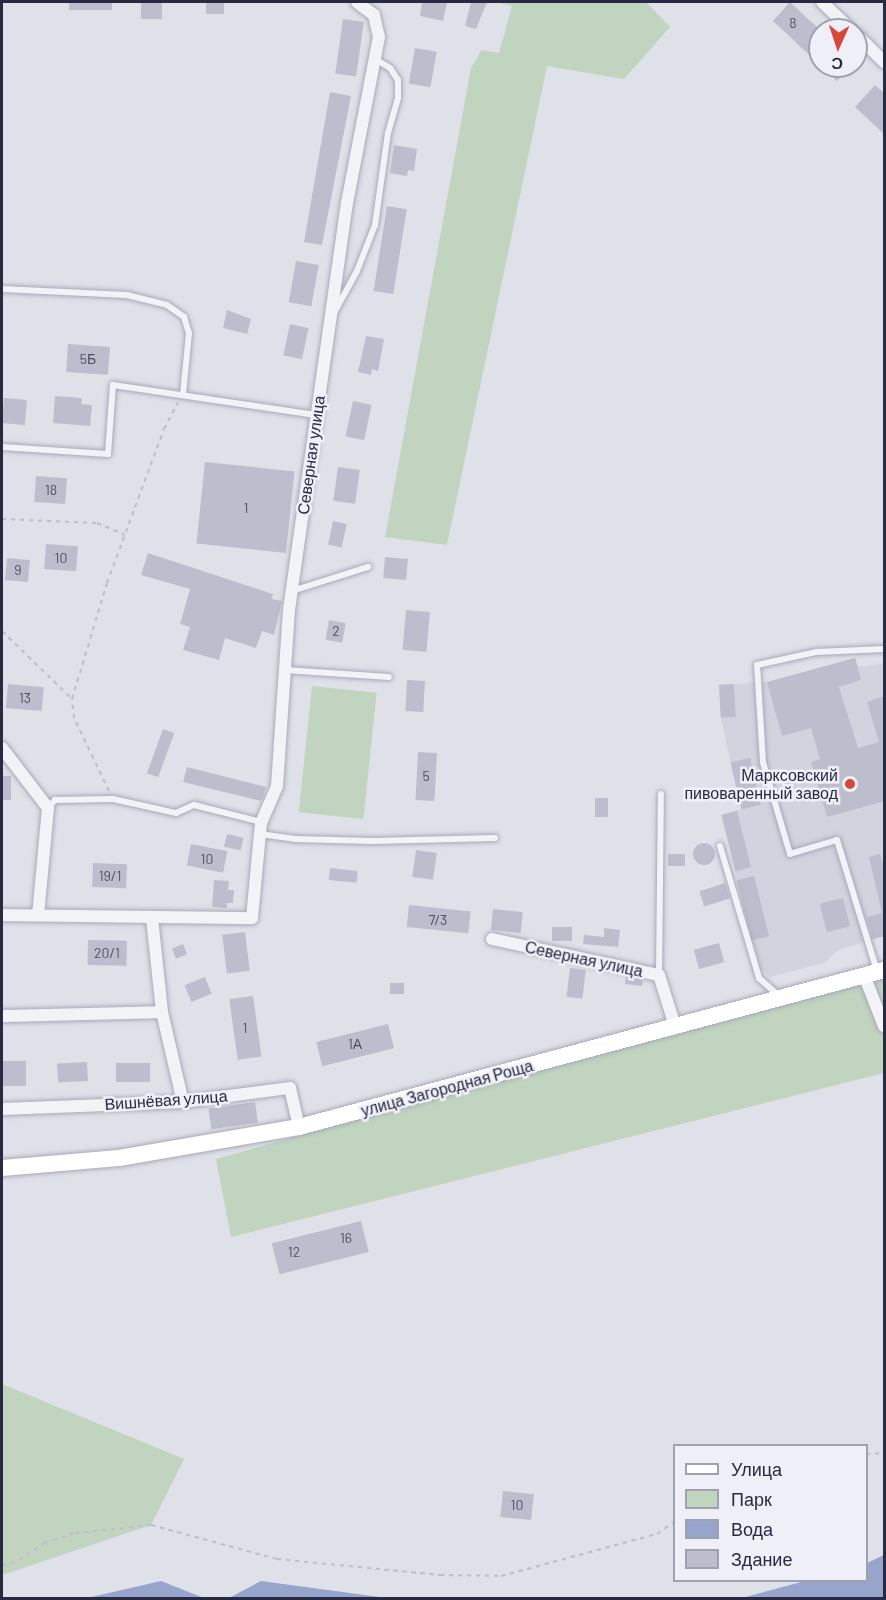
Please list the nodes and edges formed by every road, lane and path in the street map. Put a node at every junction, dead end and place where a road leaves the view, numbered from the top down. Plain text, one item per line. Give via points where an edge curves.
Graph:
1 (357, 2) edge
2 (822, 2) edge
3 (839, 18) edge
4 (868, 46) edge
5 (375, 59) junction
6 (885, 62) edge
7 (2, 289) edge
8 (330, 321) junction
9 (183, 394) junction
10 (316, 415) junction
11 (2, 447) edge
12 (2, 519) edge
13 (125, 535) junction
14 (368, 567) dead end
15 (291, 591) junction
16 (2, 631) edge
17 (885, 649) edge
18 (285, 670) junction
19 (389, 677) dead end
20 (72, 699) junction
21 (2, 748) edge
22 (661, 794) dead end
23 (112, 798) junction
24 (48, 808) junction
25 (261, 828) junction
26 (495, 838) dead end
27 (720, 846) dead end
28 (2, 915) edge
29 (38, 915) junction
30 (153, 918) junction
31 (492, 939) dead end
32 (875, 972) edge
33 (659, 975) junction
34 (781, 997) junction
35 (162, 1012) junction
36 (2, 1016) edge
37 (675, 1026) junction
38 (885, 1026) edge
39 (183, 1102) junction
40 (2, 1109) edge
41 (299, 1127) junction
42 (2, 1168) edge
43 (885, 1453) edge
44 (868, 1454) edge
45 (673, 1523) edge
46 (2, 1566) edge

1 - 5 street, Северная улица via 374,15 379,37
2 - 3 street
4 - 6 street
5 - 8 street, Северная улица via 347,203
5 - 8 lane via 390,68 398,80 398,98 388,133 375,225 357,271
7 - 9 lane via 127,295 167,305 184,317 189,333
8 - 10 street, Северная улица
9 - 10 lane
9 - 11 lane via 113,385 108,454
9 - 13 path via 164,429
10 - 15 street, Северная улица
12 - 13 path via 97,523
13 - 20 path
14 - 15 lane
15 - 18 street, Северная улица
16 - 20 path
17 - 32 lane via 816,652 757,665 763,762 790,854 837,840
18 - 19 lane
18 - 25 street, Северная улица via 277,786
20 - 23 path via 74,718
21 - 24 street
22 - 33 lane
23 - 24 lane via 55,800
23 - 25 lane via 176,813 194,805
24 - 29 street
25 - 26 lane via 295,839
25 - 30 street, Северная улица via 252,918
27 - 34 lane via 759,978
28 - 29 street
29 - 30 street
30 - 35 street
31 - 33 street, Северная улица
32 - 34 street, улица Загородная Роща
32 - 38 street
33 - 37 street, Северная улица
34 - 37 street, улица Загородная Роща
35 - 36 street
35 - 39 street
37 - 41 street, улица Загородная Роща
39 - 40 street, Вишнёвая улица
39 - 41 street, Вишнёвая улица via 290,1088
41 - 42 street, улица Загородная Роща via 119,1158
43 - 44 path
45 - 46 path via 657,1534 501,1576 440,1575 277,1559 151,1525 75,1533 44,1543

